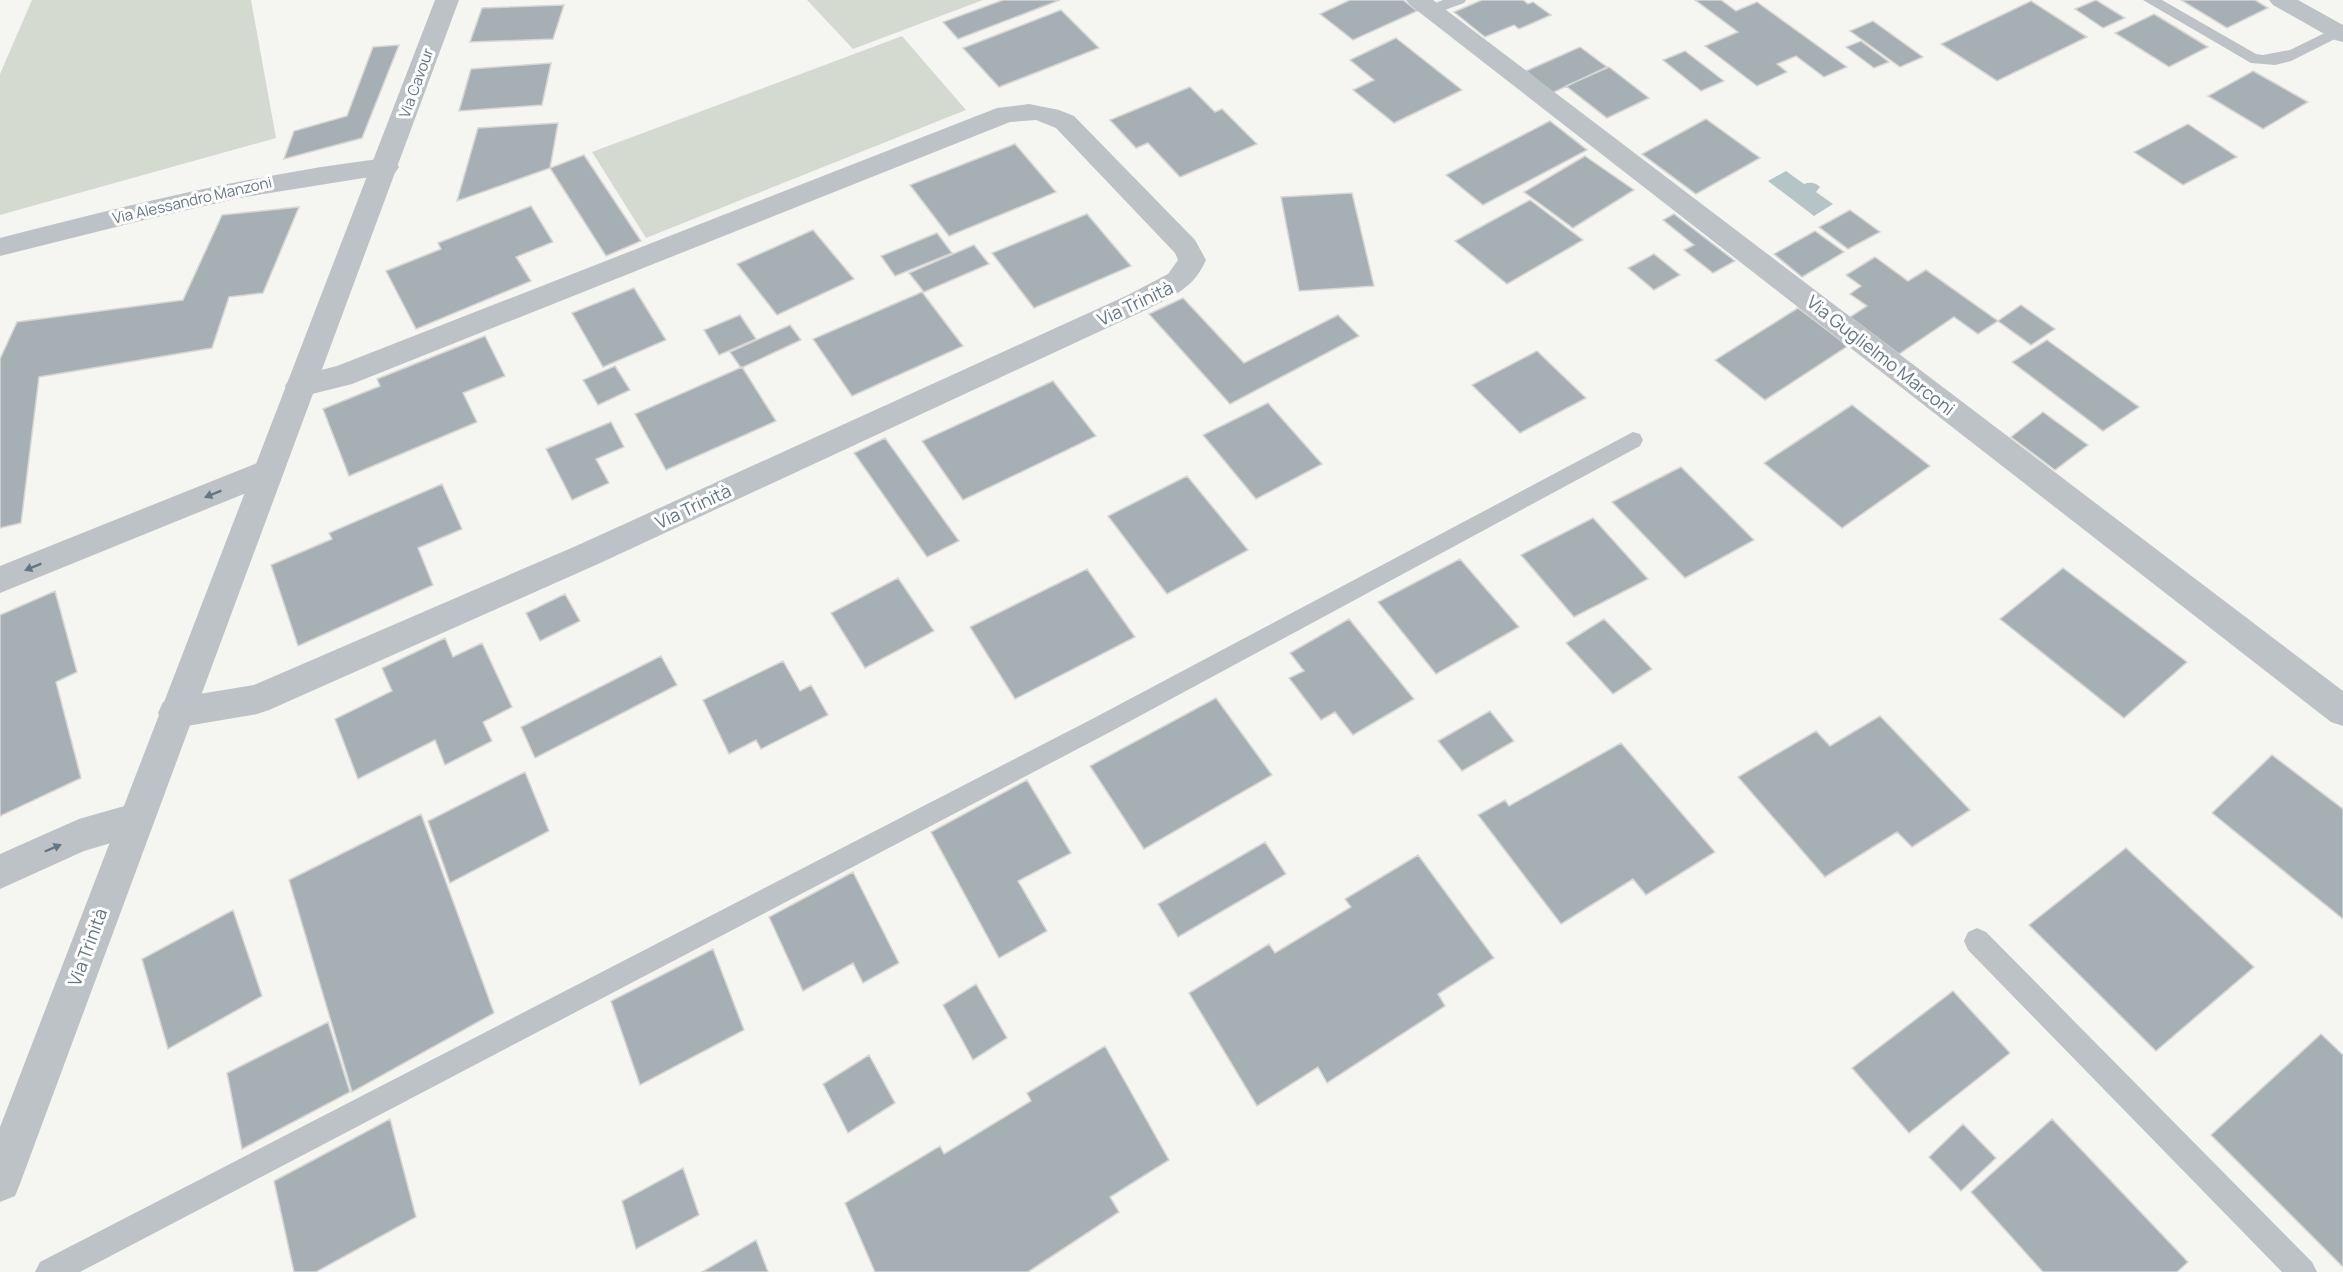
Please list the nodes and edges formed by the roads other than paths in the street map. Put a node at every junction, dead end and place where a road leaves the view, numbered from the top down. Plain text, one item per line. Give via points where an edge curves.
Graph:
1 (447, 0) edge
2 (1458, 0) edge
3 (2151, 0) edge
4 (2281, 0) edge
5 (1425, 5) edge
6 (2340, 34) edge
7 (386, 167) junction
8 (0, 247) edge
9 (300, 386) junction
10 (1634, 440) dead end
11 (267, 471) junction
12 (0, 580) edge
13 (2343, 711) edge
14 (175, 713) junction
15 (135, 820) junction
16 (0, 872) edge
17 (1977, 942) dead end
18 (0, 1181) edge
19 (50, 1272) edge
20 (2302, 1272) edge

1 - 7 street, Via Cavour
2 - 5 lane
3 - 6 lane via 2252,58 2268,63
4 - 6 street
5 - 13 street, Via Guglielmo Marconi
7 - 8 street, Via Alessandro Manzoni via 316,174 205,195
7 - 9 street, Via Trinità
9 - 11 street, Via Trinità
9 - 14 street, Via Trinità via 342,376 1006,114 1034,110 1065,122 1185,247 1192,260 1183,280 1147,298 586,555 257,699
10 - 19 lane via 1102,725
11 -> 12 street
11 - 14 street, Via Trinità
14 - 15 street, Via Trinità
16 -> 15 street via 79,837
15 - 18 street, Via Trinità
17 - 20 lane

